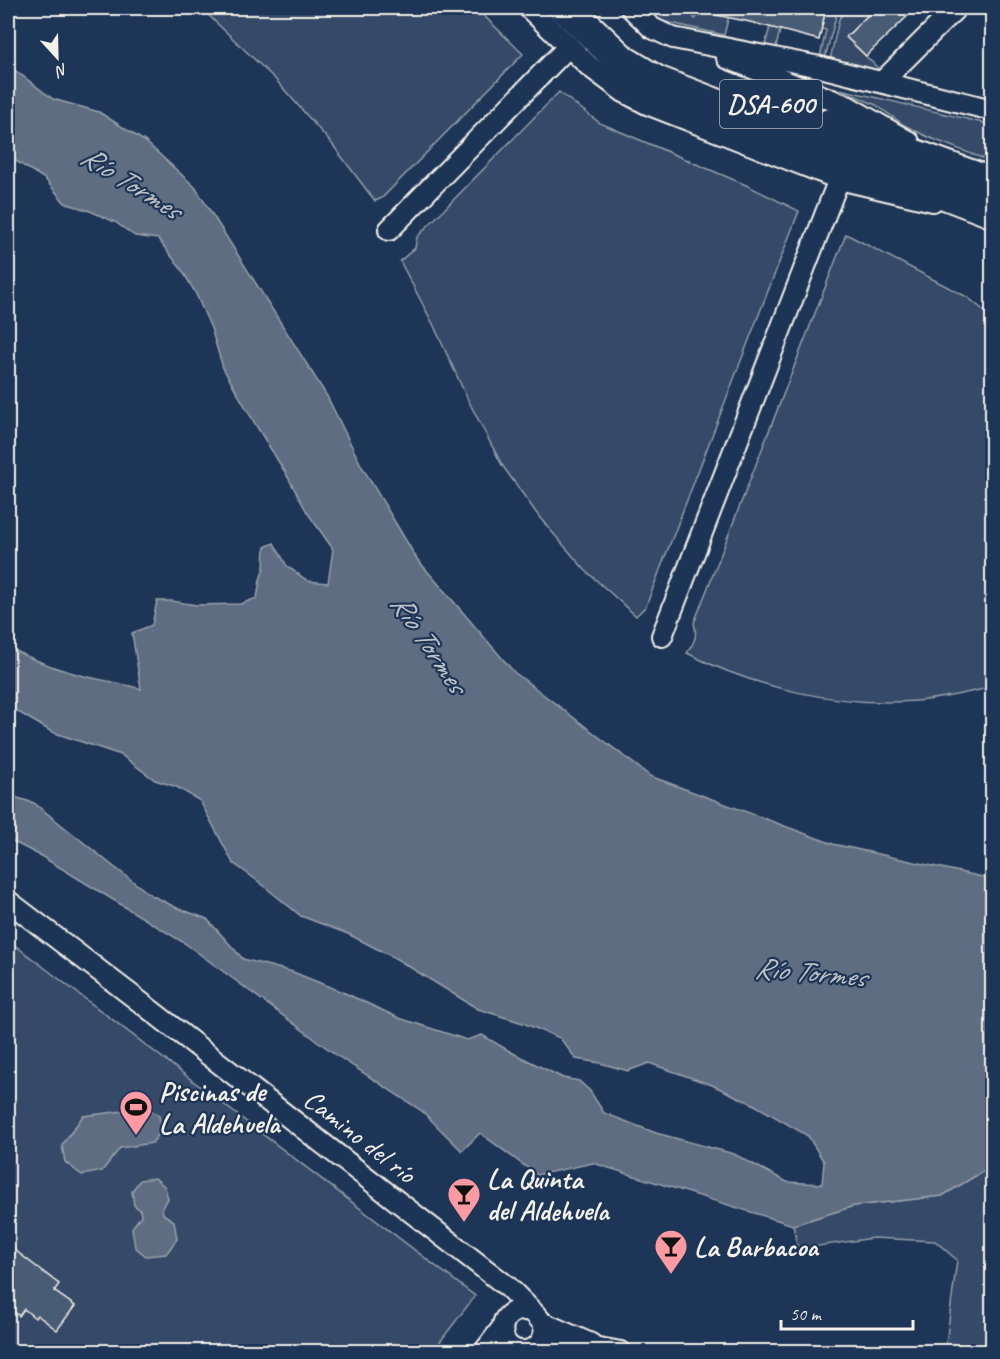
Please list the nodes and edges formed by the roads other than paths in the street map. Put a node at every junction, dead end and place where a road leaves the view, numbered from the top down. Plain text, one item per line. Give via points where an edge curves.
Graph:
1 (529, 8) edge
2 (566, 8) edge
3 (594, 8) edge
4 (631, 8) edge
5 (956, 8) edge
6 (673, 38) junction
7 (569, 46) junction
8 (882, 82) junction
9 (993, 110) edge
10 (963, 174) junction
11 (839, 179) junction
12 (989, 201) edge
13 (389, 230) dead end
14 (662, 636) dead end
15 (8, 901) edge
16 (537, 1317) junction
17 (502, 1328) junction
18 (599, 1348) junction
19 (523, 1350) edge
20 (484, 1352) edge
21 (621, 1352) edge

1 - 7 street
2 - 12 main road, DSA-600 via 623,62 656,82
3 - 10 main road, DSA-600 via 631,42 663,63
4 - 6 street via 652,27
5 - 8 street
6 - 8 street
6 - 10 street via 847,106
7 - 11 street via 601,75 647,104
7 - 13 street
8 - 9 street
10 - 12 main road, DSA-600
11 - 12 street via 929,201
11 - 14 street
15 - 16 street, Camino del río via 503,1283
16 - 17 street via 523,1309 513,1312 505,1318
16 - 18 street
16 - 19 street via 544,1332 542,1340
17 - 19 street via 509,1346
17 - 20 street
18 - 19 street
18 - 21 street

